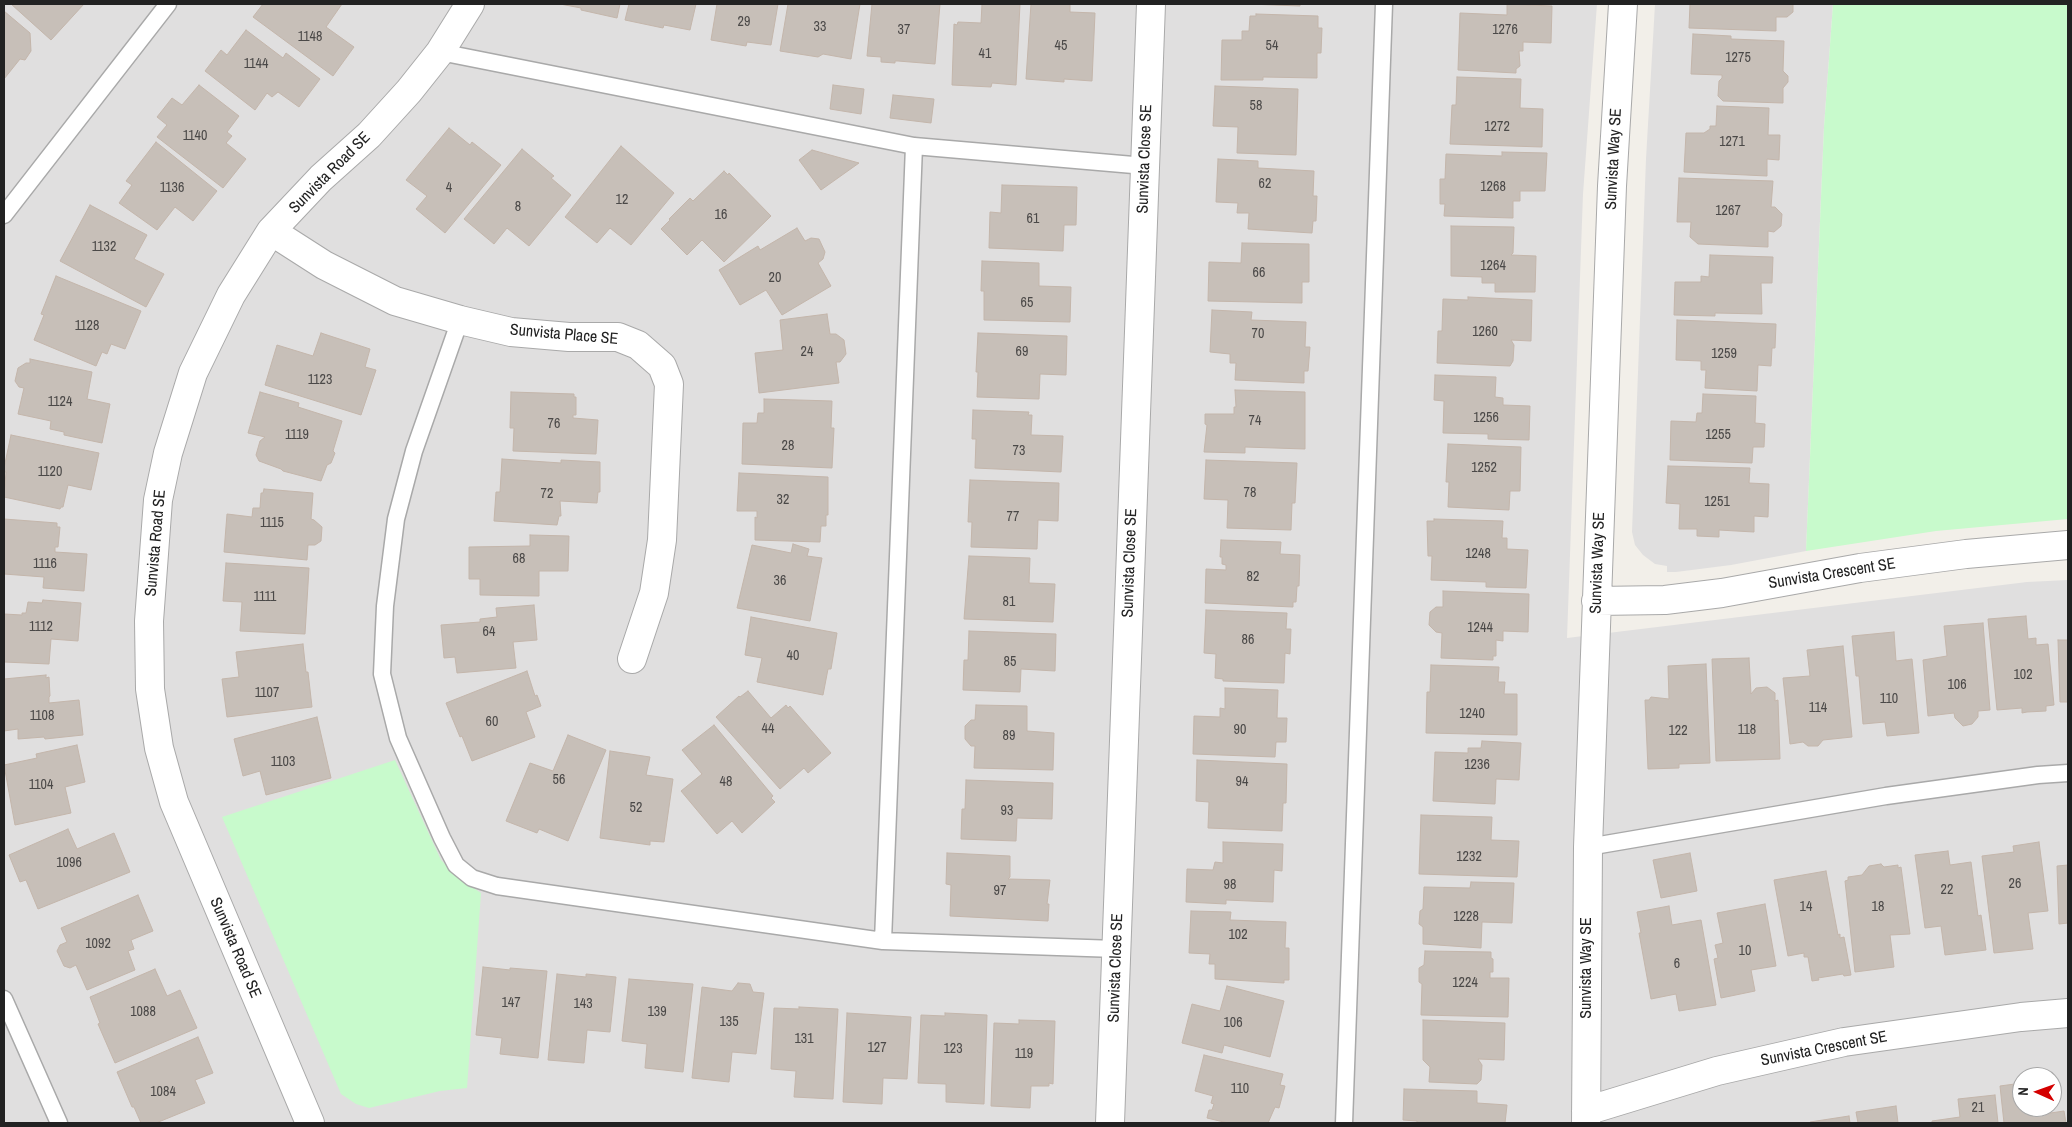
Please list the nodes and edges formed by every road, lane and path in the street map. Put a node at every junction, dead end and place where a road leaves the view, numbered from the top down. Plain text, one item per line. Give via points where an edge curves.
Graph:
1 (168, 4) edge
2 (470, 4) edge
3 (1151, 4) edge
4 (1384, 4) edge
5 (1622, 4) edge
6 (440, 52) junction
7 (914, 146) junction
8 (1145, 166) junction
9 (4, 215) edge
10 (271, 232) junction
11 (460, 320) junction
12 (2068, 545) edge
13 (1596, 601) junction
14 (632, 659) dead end
15 (2068, 773) edge
16 (1588, 847) junction
17 (883, 941) junction
18 (1116, 949) junction
19 (4, 999) edge
20 (2068, 1013) edge
21 (1586, 1117) edge
22 (59, 1123) edge
23 (310, 1123) edge
24 (1110, 1123) edge
25 (1344, 1123) edge

1 - 9 lane
2 - 6 street, Sunvista Road SE
3 - 8 street, Sunvista Close SE
4 - 25 lane
5 - 13 street, Sunvista Way SE
6 - 7 lane
6 - 10 street, Sunvista Road SE via 369,135 320,178
7 - 8 lane
7 - 17 lane
8 - 18 street, Sunvista Close SE
10 - 11 street, Sunvista Place SE via 324,265 395,301
10 - 23 street, Sunvista Road SE via 231,295 193,373 168,453 158,500 149,621 150,688 159,748 174,802
11 - 14 street, Sunvista Place SE via 511,332 618,337 638,344 662,366 669,384 662,540 654,593
11 - 17 lane via 414,451 396,519 385,606 382,674 398,738 456,865 472,878 497,886
12 - 13 street, Sunvista Crescent SE via 1860,568 1665,600
13 - 16 street, Sunvista Way SE
15 - 16 lane via 1886,796
16 - 21 street, Sunvista Way SE
17 - 18 lane
18 - 24 street, Sunvista Close SE
19 - 22 lane
20 - 21 street, Sunvista Crescent SE via 1844,1042 1717,1071

